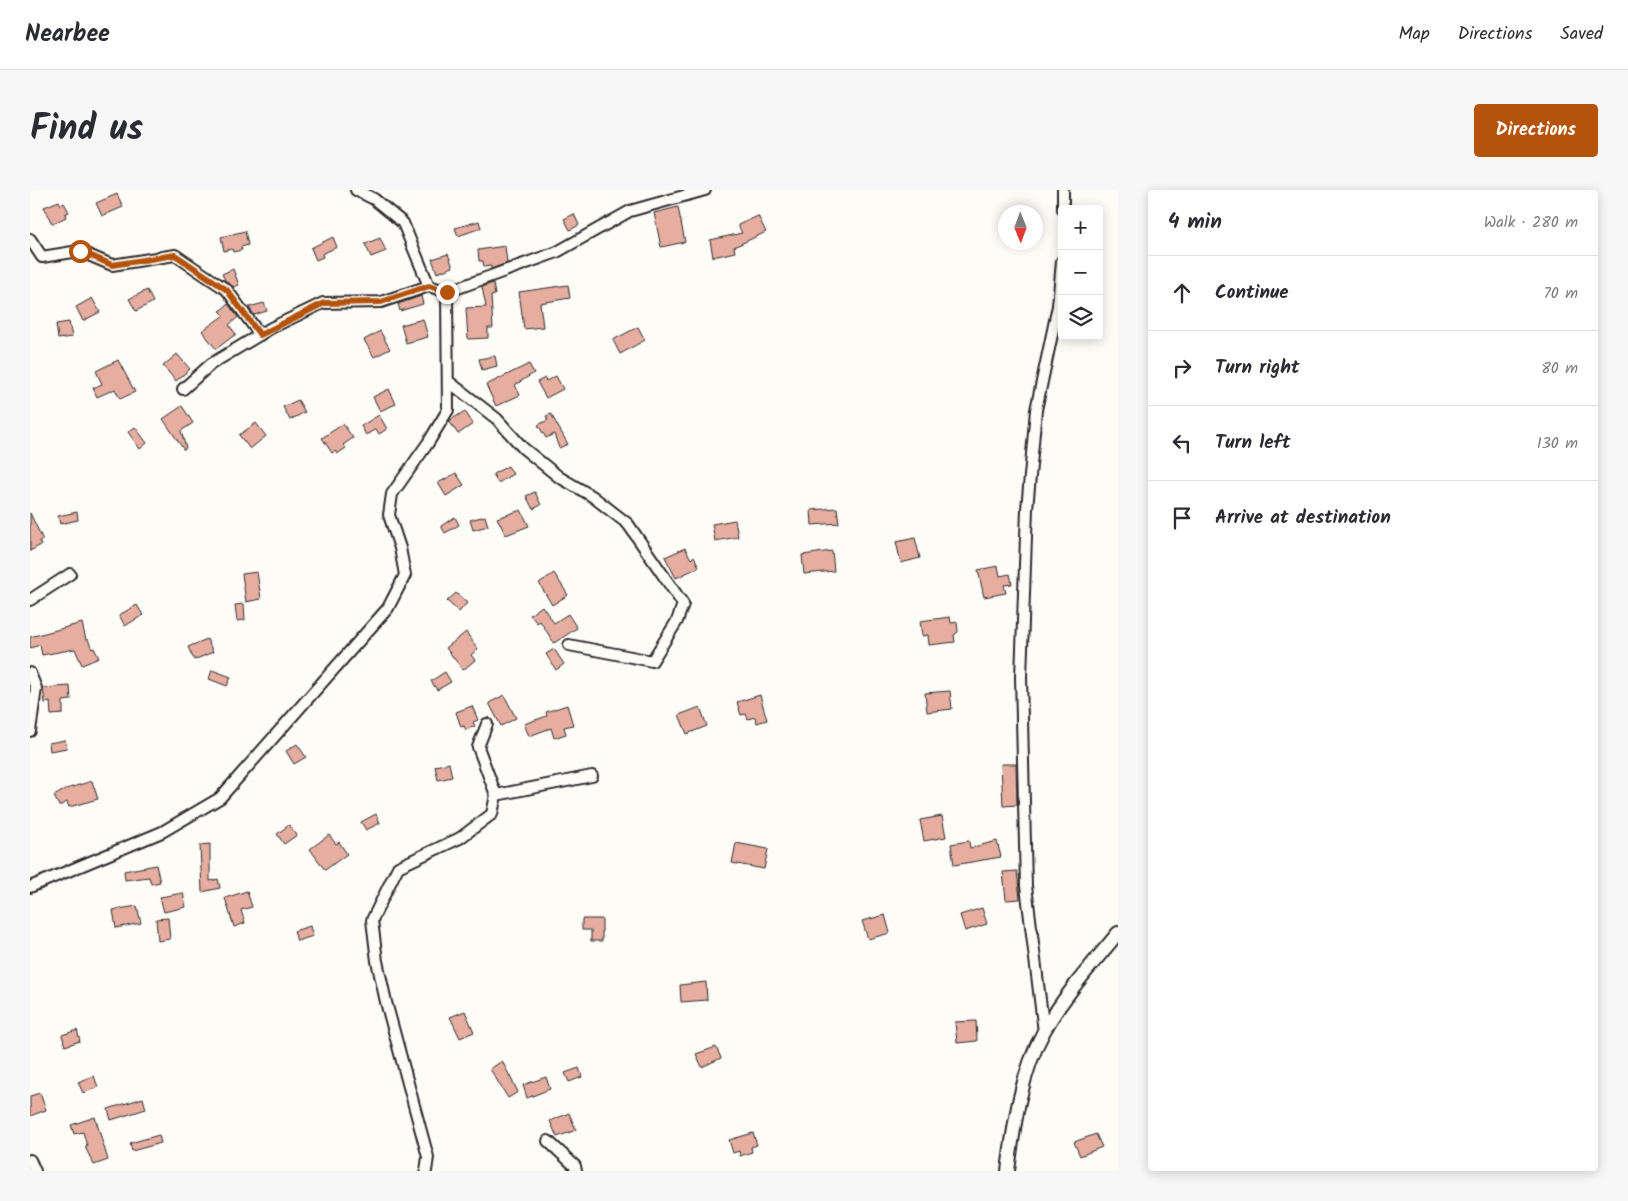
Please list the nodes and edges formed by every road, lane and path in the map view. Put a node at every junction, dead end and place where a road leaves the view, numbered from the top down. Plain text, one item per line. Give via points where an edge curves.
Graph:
1 (356, 190) edge
2 (704, 190) edge
3 (1063, 190) edge
4 (1063, 205) edge
5 (30, 239) edge
6 (429, 286) junction
7 (447, 292) junction
8 (1059, 295) edge
9 (260, 335) junction
10 (448, 381) junction
11 (184, 389) dead end
12 (70, 574) dead end
13 (30, 600) edge
14 (569, 645) dead end
15 (30, 673) edge
16 (487, 724) dead end
17 (30, 731) edge
18 (592, 776) dead end
19 (496, 795) junction
20 (31, 882) edge
21 (1118, 933) edge
22 (1044, 1032) junction
23 (548, 1141) dead end
24 (30, 1160) edge
25 (35, 1171) edge
26 (426, 1171) edge
27 (576, 1171) edge
28 (1008, 1171) edge

1 - 6 street via 374,199 402,223
2 - 7 street via 630,211 557,252
3 - 4 street
5 - 9 street via 42,257 80,251 112,265 175,255 227,290
6 - 7 street
6 - 9 street via 381,302 324,303
7 - 10 street
8 - 22 street via 1036,410 1027,509 1021,677 1026,886
9 - 11 street via 210,364
10 - 14 street via 497,419 523,448 559,477 592,496 628,524 683,604 677,621 652,661
10 - 20 street via 448,410 392,494 389,515 405,575 388,608 220,798 162,832
12 - 13 street
15 - 17 street via 36,688
16 - 19 street via 478,747
18 - 19 street
19 - 26 street via 492,814 460,838 398,866 372,920 386,1002 428,1157
21 - 22 main road via 1064,1000
22 - 28 main road via 1030,1064 1021,1097
23 - 27 street via 575,1166
24 - 25 street

